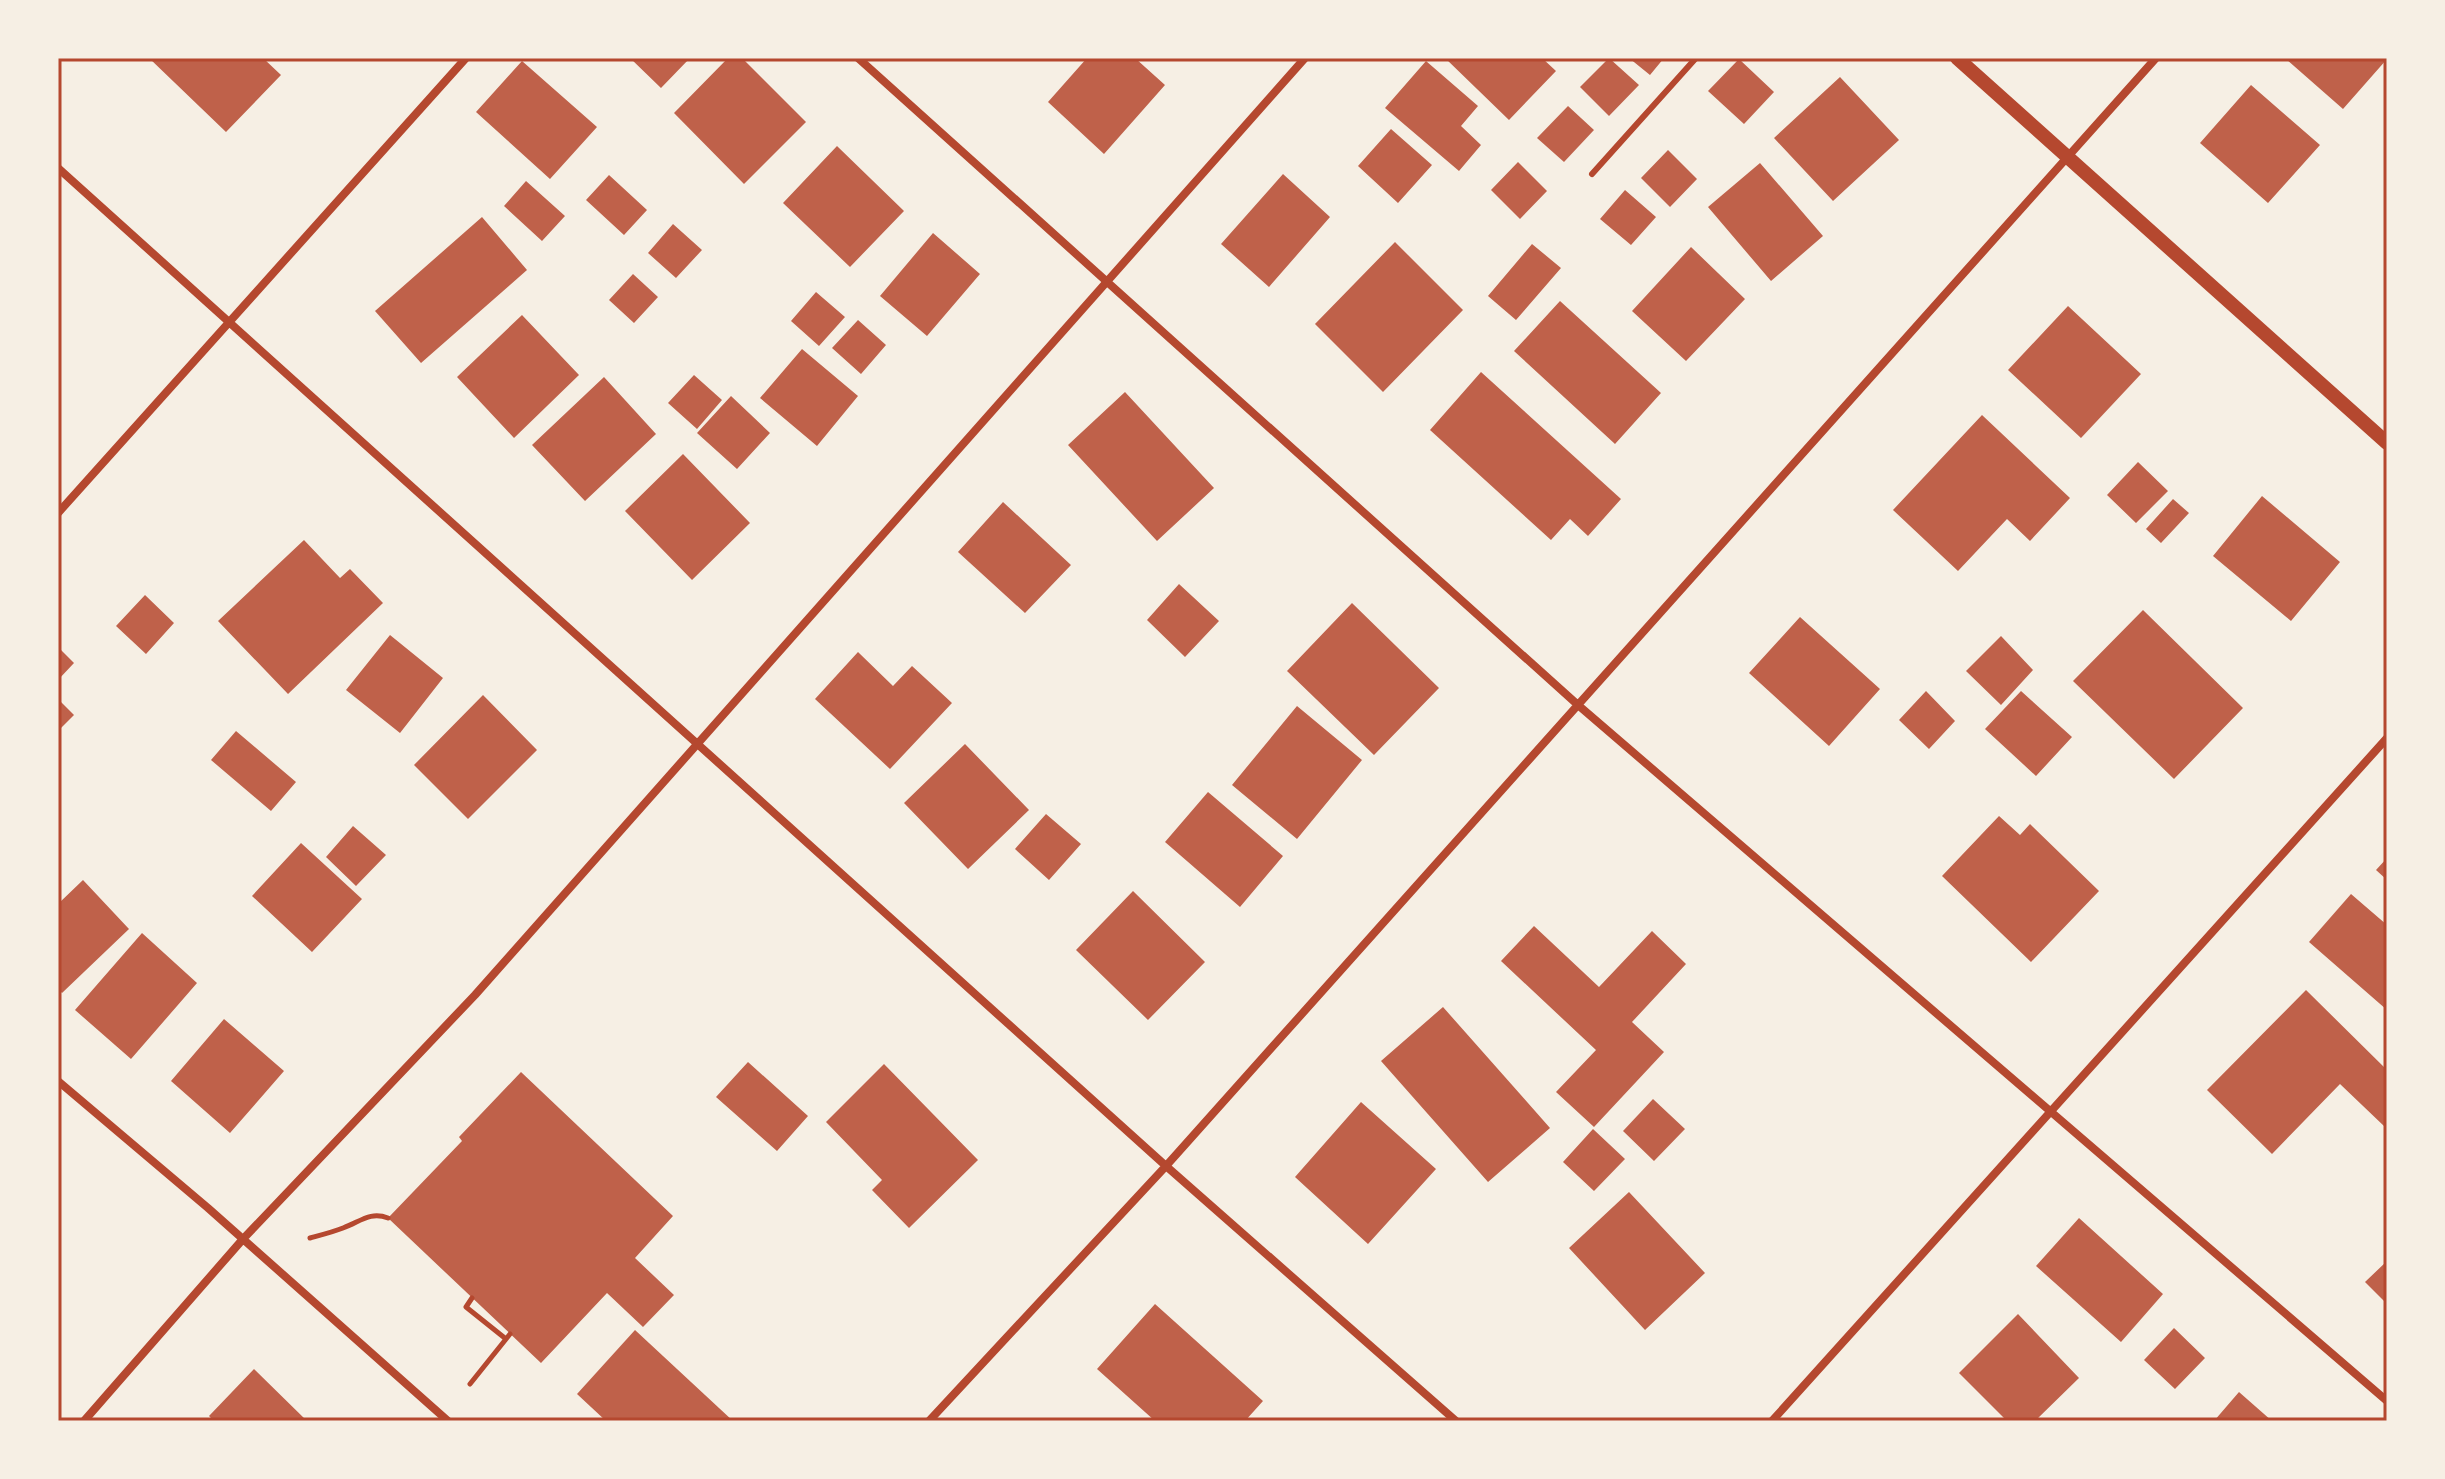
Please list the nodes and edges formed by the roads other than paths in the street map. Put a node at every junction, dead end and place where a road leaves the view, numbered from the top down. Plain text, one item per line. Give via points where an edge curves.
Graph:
1 (466, 58) edge
2 (858, 58) edge
3 (1305, 58) edge
4 (1696, 58) edge
5 (1957, 58) edge
6 (2156, 58) edge
7 (2067, 157) junction
8 (58, 168) edge
9 (1592, 174) dead end
10 (1107, 282) junction
11 (229, 323) junction
12 (2387, 443) edge
13 (58, 513) edge
14 (1578, 705) junction
15 (2387, 738) edge
16 (697, 744) junction
17 (58, 1081) edge
18 (2051, 1111) junction
19 (1166, 1166) junction
20 (243, 1239) junction
21 (2387, 1401) edge
22 (84, 1421) edge
23 (448, 1421) edge
24 (929, 1421) edge
25 (1456, 1421) edge
26 (1772, 1421) edge

1 - 11 street
2 - 10 street
3 - 10 street
4 - 9 lane
5 - 7 street
6 - 7 street
7 - 12 street
7 - 14 street
8 - 11 street
10 - 14 street
10 - 16 street
11 - 13 street
11 - 16 street
14 - 18 street
14 - 19 street
15 - 18 street
16 - 19 street
16 - 20 street via 475,995
17 - 20 street
18 - 21 street
18 - 26 street
19 - 24 street
19 - 25 street
20 - 22 street
20 - 23 street

